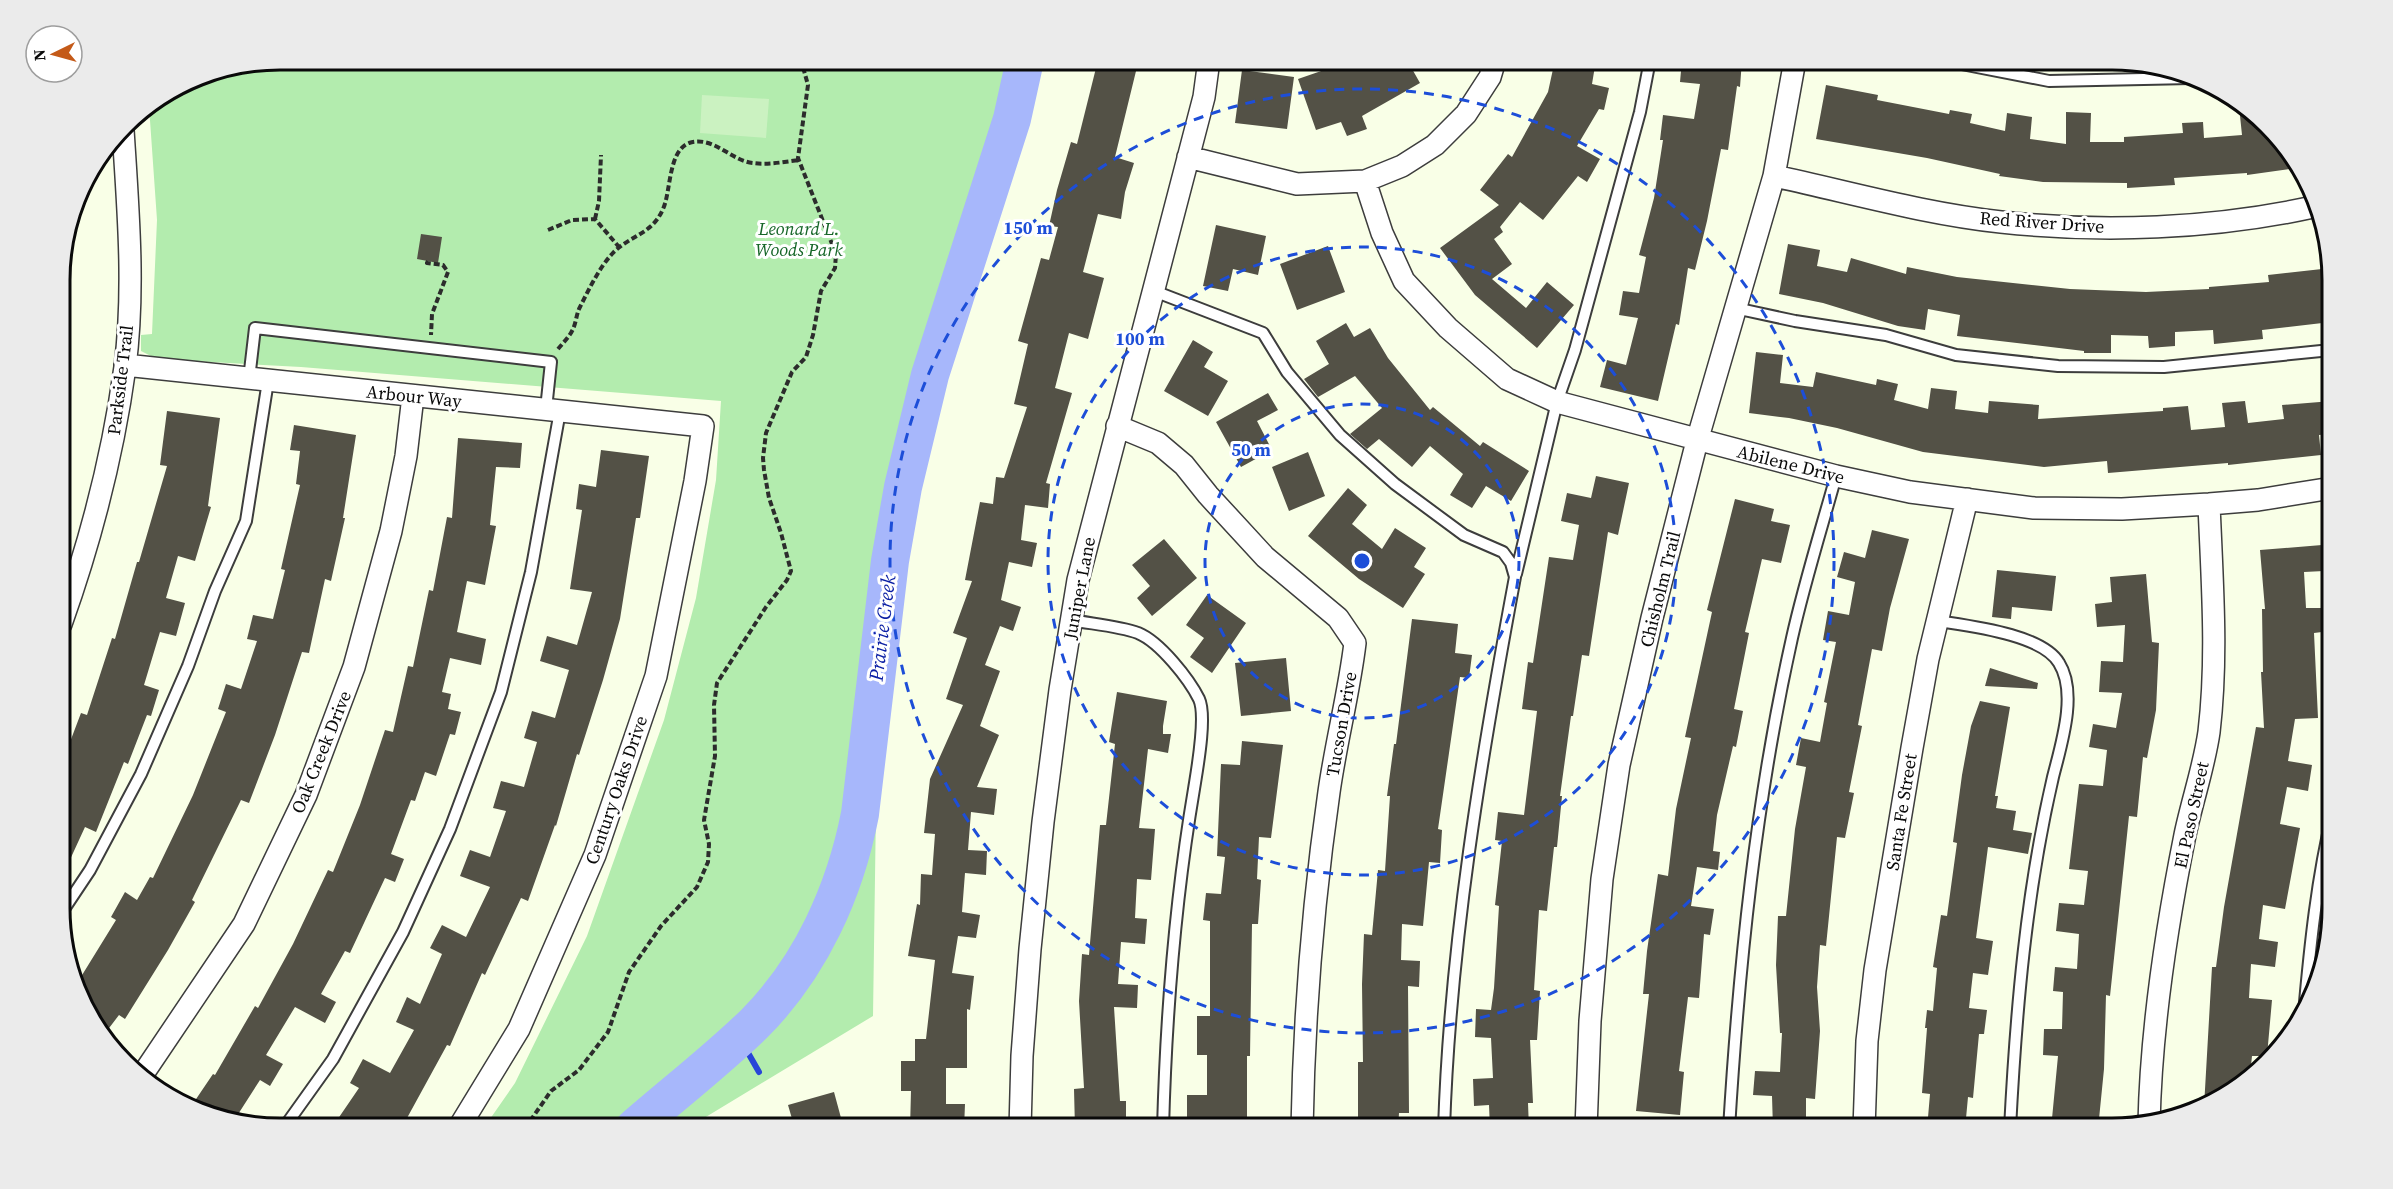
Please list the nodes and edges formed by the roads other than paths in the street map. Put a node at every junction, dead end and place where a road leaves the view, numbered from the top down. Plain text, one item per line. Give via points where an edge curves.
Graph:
1 (1208, 70) edge
2 (1492, 70) edge
3 (1648, 70) edge
4 (1793, 70) edge
5 (1992, 70) edge
6 (2169, 78) edge
7 (124, 142) edge
8 (1188, 158) junction
9 (1774, 176) junction
10 (1365, 181) junction
11 (2309, 208) edge
12 (1154, 291) junction
13 (1735, 308) junction
14 (2322, 351) edge
15 (125, 365) junction
16 (259, 380) junction
17 (413, 396) junction
18 (1557, 402) junction
19 (553, 410) junction
20 (703, 426) joint
21 (1118, 426) junction
22 (1696, 441) junction
23 (1836, 476) junction
24 (2322, 490) edge
25 (1967, 499) junction
26 (2209, 504) junction
27 (1515, 578) junction
28 (70, 598) edge
29 (1071, 620) junction
30 (1938, 621) junction
31 (2322, 866) edge
32 (70, 900) edge
33 (2306, 988) edge
34 (146, 1069) edge
35 (2150, 1115) edge
36 (291, 1118) edge
37 (465, 1118) edge
38 (1020, 1118) edge
39 (1163, 1118) edge
40 (1302, 1118) edge
41 (1445, 1118) edge
42 (1586, 1118) edge
43 (1730, 1118) edge
44 (1864, 1118) edge
45 (2011, 1118) edge

1 - 8 street, Juniper Lane
2 - 10 street via 1466,114 1435,145 1402,166
3 - 18 lane via 1575,350
4 - 9 street, Chisholm Trail
5 - 6 lane via 2049,81
7 - 15 street, Parkside Trail via 130,279
8 - 10 street via 1297,184
8 - 12 street, Juniper Lane
9 - 11 street, Red River Drive via 1999,222 2073,227 2146,227
9 - 13 street, Chisholm Trail
10 - 18 street, Abilene Drive via 1382,233 1404,281 1448,328 1507,379
12 - 21 street, Juniper Lane
12 - 27 lane via 1263,333 1287,372 1340,435 1395,484 1464,535 1503,552
13 - 14 lane via 1886,335 1956,355 2058,366 2164,367
13 - 22 street, Chisholm Trail
15 - 16 street, Arbour Way
15 - 28 street, Parkside Trail via 109,461
16 - 17 street, Arbour Way
16 - 19 lane via 255,327 549,361
16 - 32 lane via 246,521 141,774
17 - 19 street, Arbour Way
17 - 34 street, Oak Creek Drive via 391,531 354,667 306,795 244,924
18 - 22 street, Abilene Drive
18 - 27 lane
19 - 20 street, Arbour Way
19 - 36 lane via 531,572 501,692 450,829 403,932 333,1059
20 - 37 street, Century Oaks Drive via 656,676 595,855 519,1029
21 - 29 street, Juniper Lane
21 - 40 street, Tucson Drive via 1158,443 1184,465 1265,558 1338,618 1355,643 1329,791 1312,929
22 - 23 street, Abilene Drive
22 - 42 street, Chisholm Trail via 1619,765 1602,879
23 - 25 street, Abilene Drive
23 - 43 lane via 1792,637 1773,732 1754,860
24 - 26 street, Abilene Drive
25 - 26 street, Abilene Drive via 2034,508 2122,509
25 - 30 street, Santa Fe Street
26 - 35 street, El Paso Street via 2215,654 2208,734 2169,923 2158,1001
27 - 41 lane via 1469,857
29 - 38 street, Juniper Lane via 1030,949
29 - 39 lane via 1139,634 1164,652 1201,702 1199,763 1188,822 1166,1026
30 - 44 street, Santa Fe Street via 1912,748 1875,970
30 - 45 lane via 2045,648 2059,661 2068,681 2065,729 2030,902 2015,1027
31 - 33 lane

